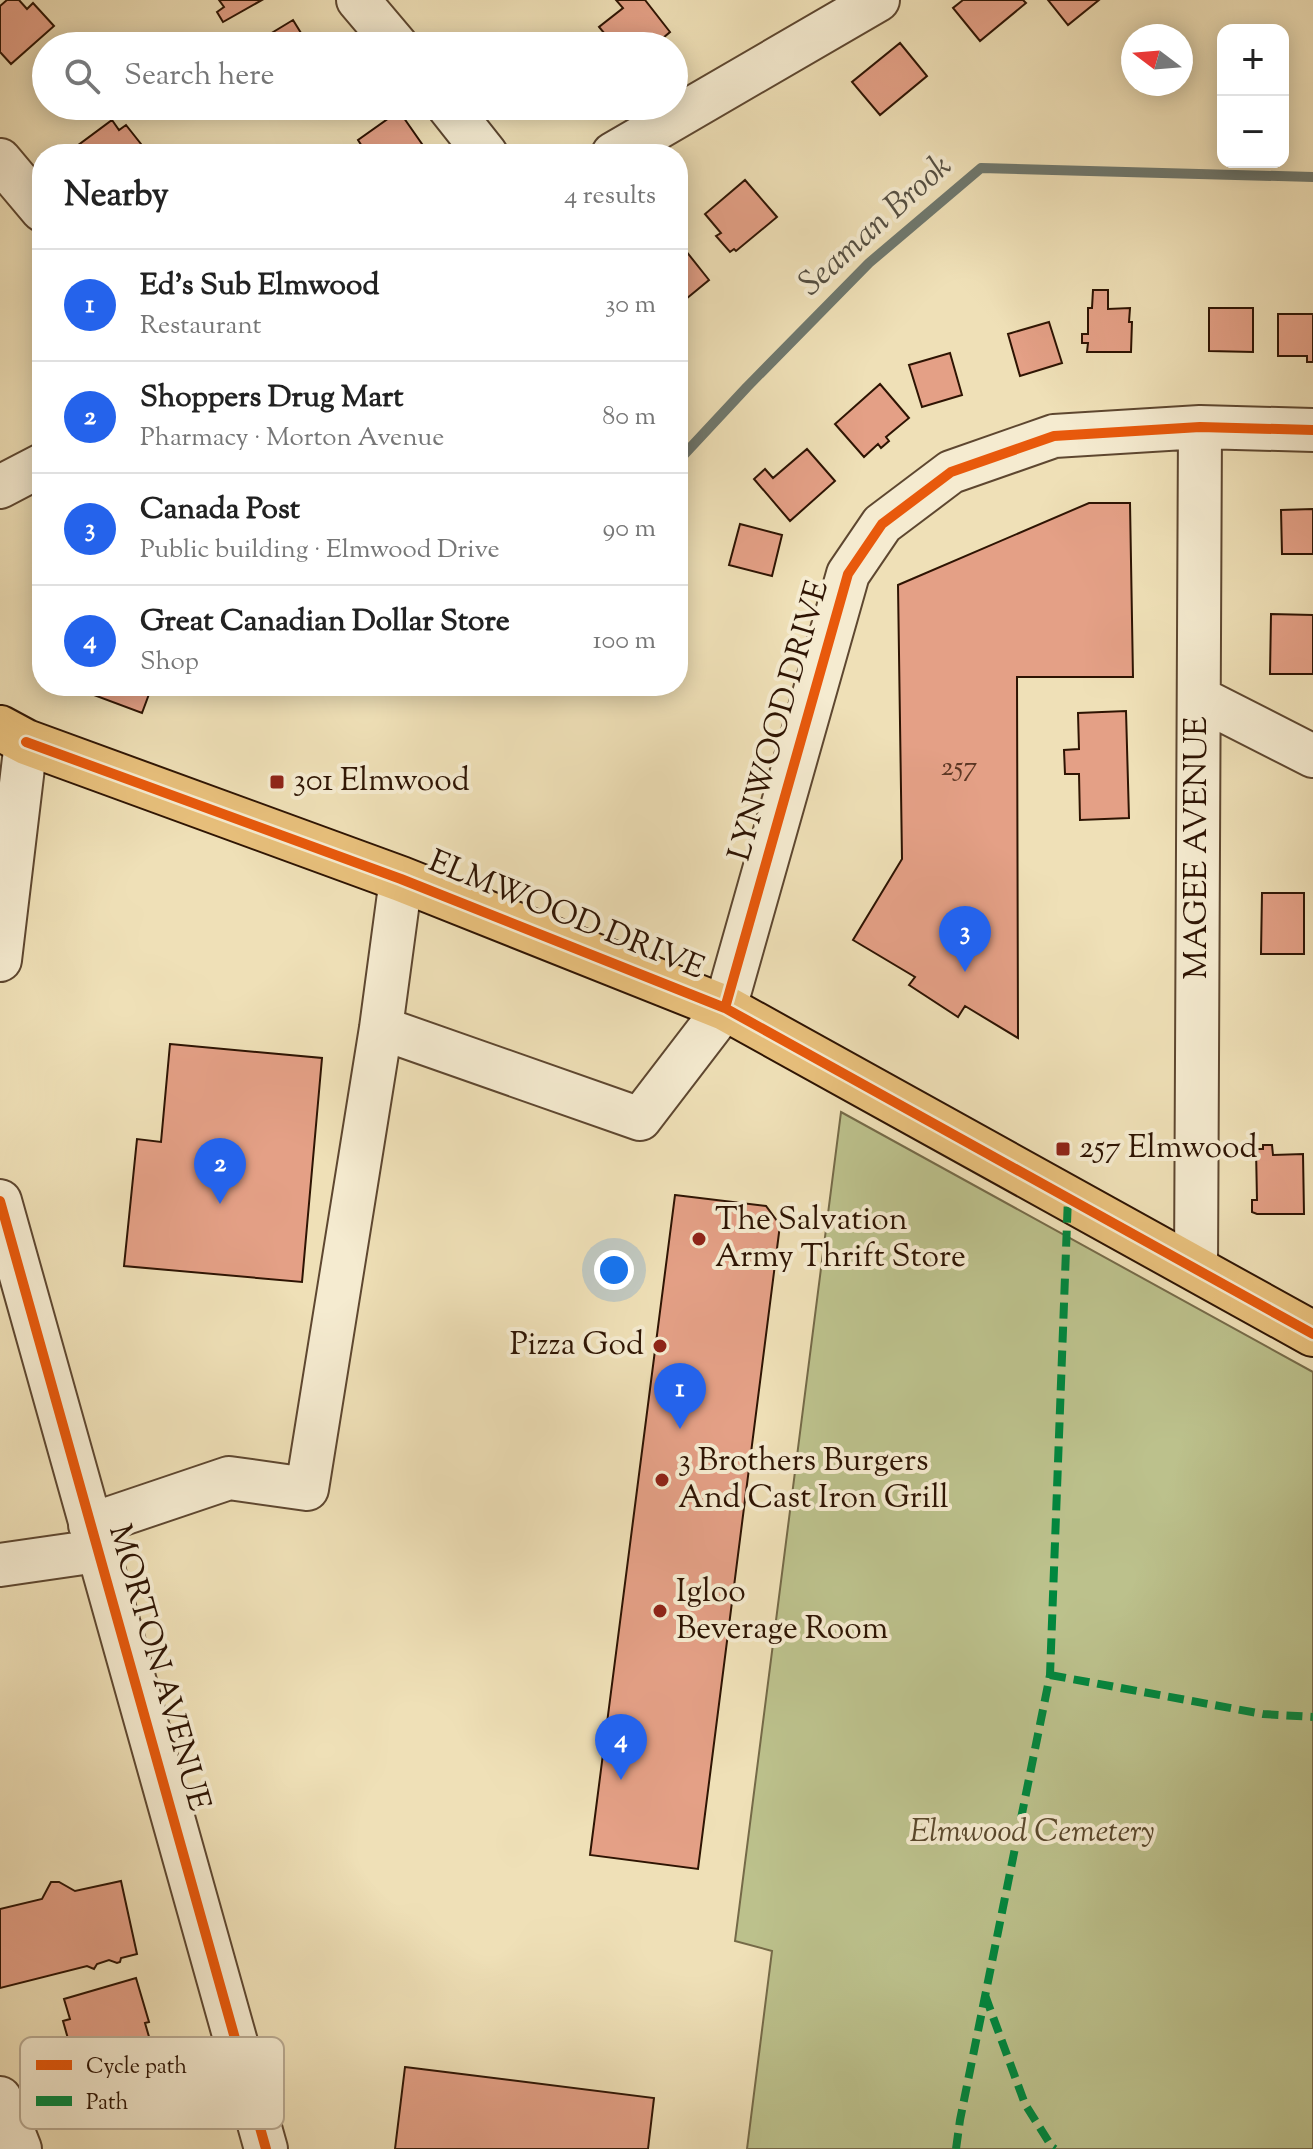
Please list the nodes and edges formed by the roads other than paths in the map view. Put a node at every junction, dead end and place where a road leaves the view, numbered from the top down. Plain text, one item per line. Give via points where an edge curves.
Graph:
1 (358, 0) edge
2 (871, 2) edge
3 (385, 32) edge
4 (688, 110) edge
5 (459, 120) edge
6 (671, 120) edge
7 (478, 144) edge
8 (630, 144) edge
9 (0, 160) edge
10 (32, 198) edge
11 (1200, 427) junction
12 (1313, 430) edge
13 (32, 470) edge
14 (0, 487) edge
15 (1199, 698) junction
16 (13, 735) edge
17 (1313, 756) edge
18 (401, 879) junction
19 (0, 960) edge
20 (725, 1008) junction
21 (381, 1028) junction
22 (0, 1201) edge
23 (1196, 1269) junction
24 (1313, 1334) edge
25 (94, 1538) junction
26 (0, 1565) edge
27 (234, 2037) edge
28 (0, 2098) edge
29 (260, 2129) edge
30 (20, 2149) edge
31 (266, 2149) edge

1 - 3 street
2 - 4 street
5 - 7 street
6 - 8 street
9 - 10 street
11 - 12 street, LYNWOOD DRIVE
11 - 15 street, MAGEE AVENUE
11 - 20 street, LYNWOOD DRIVE via 1054,436 951,472 882,524 848,574
13 - 14 street
15 - 17 street
15 - 23 street, MAGEE AVENUE
16 - 18 main road, ELMWOOD DRIVE
16 - 19 street
18 - 20 main road, ELMWOOD DRIVE
18 - 21 street
20 - 21 street via 640,1119
20 - 23 main road, ELMWOOD DRIVE
21 - 25 street via 307,1489 229,1478
22 - 25 street, MORTON AVENUE
23 - 24 main road, ELMWOOD DRIVE
25 - 26 street
25 - 27 street, MORTON AVENUE
28 - 30 street
29 - 31 street, MORTON AVENUE

